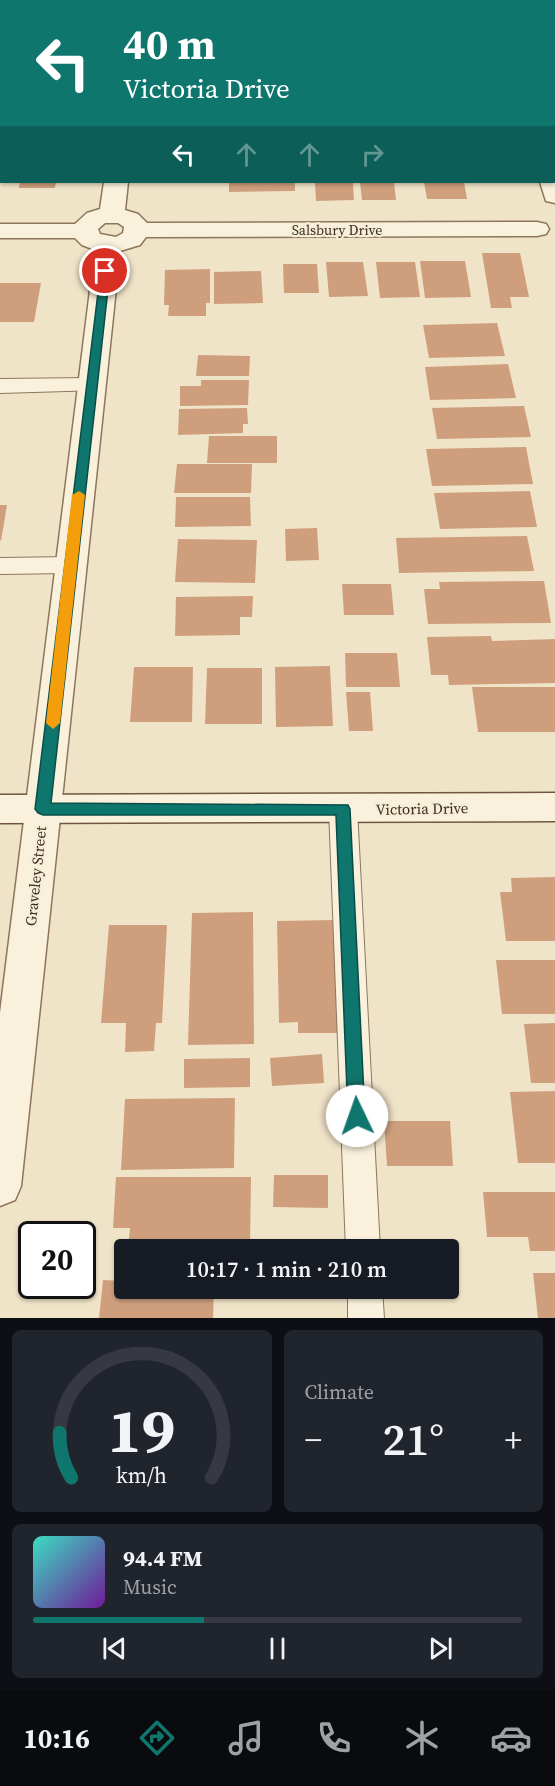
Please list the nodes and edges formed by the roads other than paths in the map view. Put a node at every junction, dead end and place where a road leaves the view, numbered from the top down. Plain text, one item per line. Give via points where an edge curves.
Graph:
1 (116, 183) edge
2 (549, 229) edge
3 (101, 230) junction
4 (0, 231) edge
5 (92, 385) junction
6 (0, 386) edge
7 (70, 565) junction
8 (0, 566) edge
9 (555, 807) edge
10 (0, 809) edge
11 (43, 809) junction
12 (343, 809) junction
13 (0, 1186) edge
14 (363, 1239) edge
15 (365, 1299) edge
16 (366, 1318) edge

1 - 3 street, Graveley Street
2 - 3 street, Salsbury Drive via 137,230 134,221
3 - 4 street
3 - 5 street, Graveley Street
5 - 6 lane
5 - 7 street, Graveley Street
7 - 8 lane
7 - 11 street, Graveley Street
9 - 12 street, Victoria Drive
10 - 11 street, Victoria Drive
11 - 12 street, Victoria Drive
11 - 13 street, Graveley Street
12 - 14 lane
15 - 16 lane

